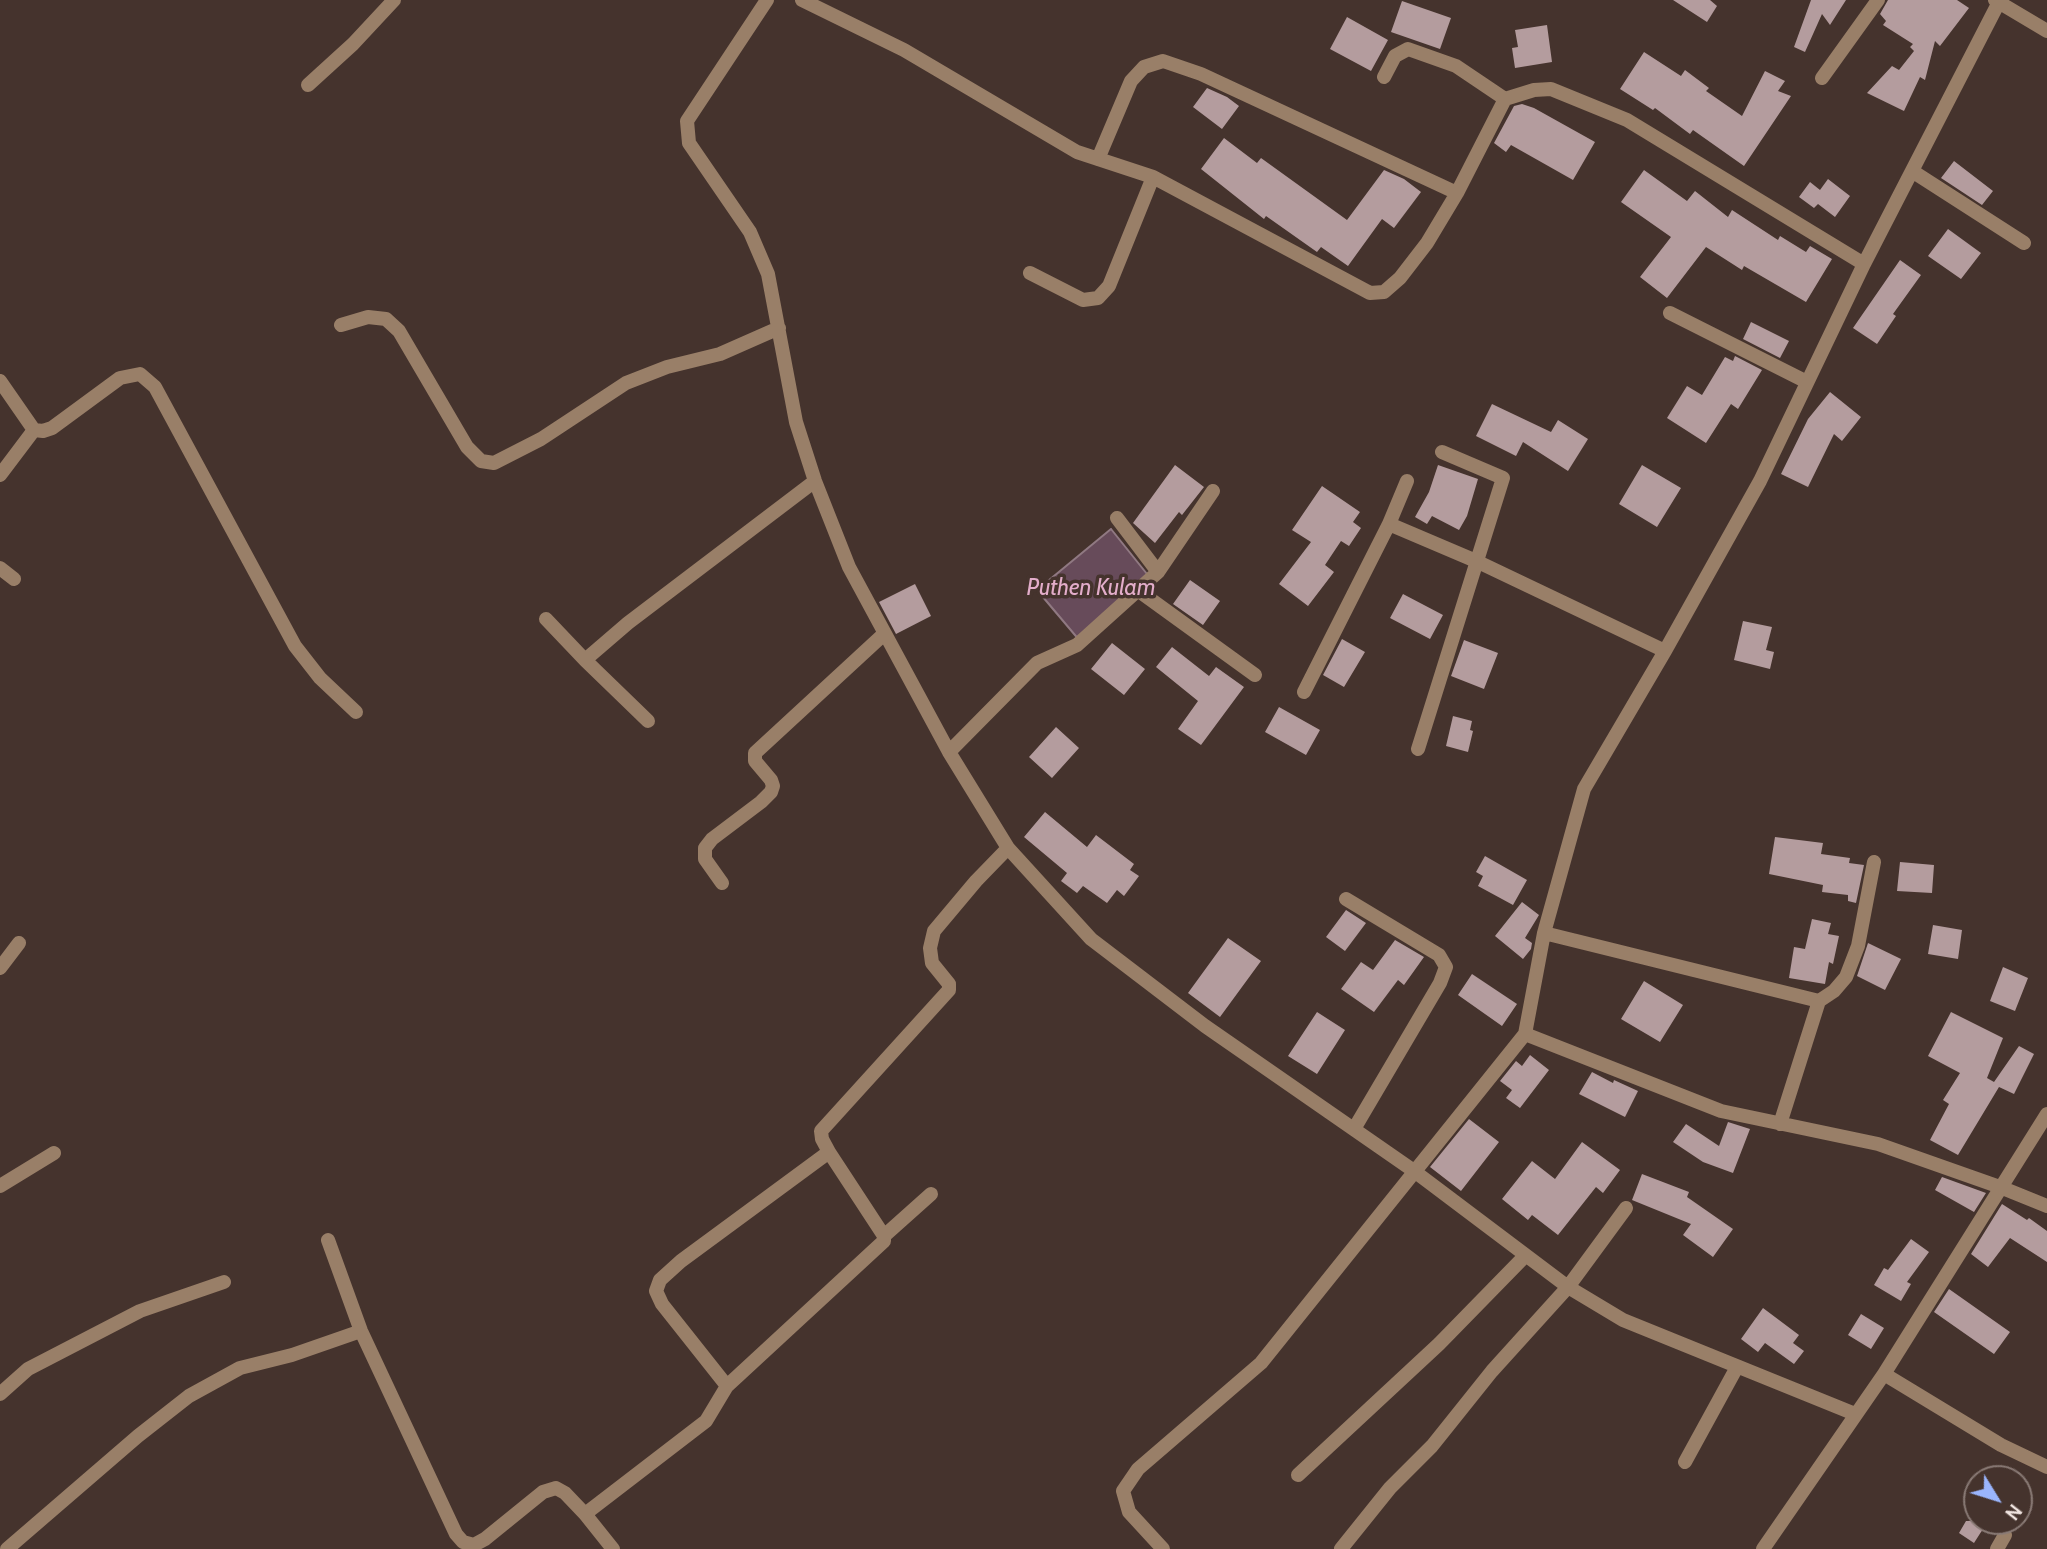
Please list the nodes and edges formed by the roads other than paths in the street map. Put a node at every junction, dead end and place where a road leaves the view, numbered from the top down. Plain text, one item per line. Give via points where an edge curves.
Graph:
1 (394, 0) edge
2 (767, 0) edge
3 (802, 0) edge
4 (1878, 0) edge
5 (1998, 1) edge
6 (2047, 31) edge
7 (1384, 77) dead end
8 (1822, 78) dead end
9 (308, 85) dead end
10 (1505, 99) junction
11 (1098, 159) junction
12 (1912, 171) junction
13 (1153, 177) junction
14 (1457, 193) junction
15 (2024, 243) dead end
16 (1864, 264) junction
17 (1030, 273) dead end
18 (1670, 313) dead end
19 (341, 326) dead end
20 (779, 328) junction
21 (0, 380) edge
22 (1807, 382) junction
23 (34, 430) junction
24 (1442, 452) dead end
25 (0, 475) edge
26 (815, 481) junction
27 (1407, 481) dead end
28 (1213, 491) dead end
29 (1117, 518) dead end
30 (1388, 524) junction
31 (1476, 561) junction
32 (0, 568) edge
33 (1158, 572) junction
34 (14, 579) dead end
35 (1139, 591) junction
36 (546, 619) dead end
37 (884, 634) junction
38 (1665, 651) junction
39 (584, 660) junction
40 (1255, 675) dead end
41 (1304, 692) dead end
42 (356, 712) dead end
43 (648, 721) dead end
44 (1418, 749) dead end
45 (949, 752) junction
46 (1008, 848) junction
47 (1874, 862) dead end
48 (722, 883) dead end
49 (1346, 899) dead end
50 (1544, 933) junction
51 (19, 943) dead end
52 (0, 968) edge
53 (1819, 1002) junction
54 (1525, 1034) junction
55 (2047, 1114) edge
56 (1780, 1124) junction
57 (1354, 1129) junction
58 (829, 1152) junction
59 (54, 1153) dead end
60 (1413, 1171) junction
61 (0, 1186) edge
62 (2000, 1187) junction
63 (931, 1194) dead end
64 (2047, 1206) edge
65 (1626, 1208) dead end
66 (884, 1236) junction
67 (328, 1240) dead end
68 (1525, 1256) junction
69 (224, 1282) dead end
70 (1567, 1287) junction
71 (361, 1331) junction
72 (1737, 1367) junction
73 (1884, 1374) junction
74 (727, 1386) junction
75 (0, 1394) edge
76 (1855, 1414) junction
77 (1685, 1462) dead end
78 (2047, 1467) edge
79 (1298, 1475) dead end
80 (585, 1514) junction
81 (2005, 1535) dead end
82 (7, 1549) edge
83 (613, 1549) edge
84 (1163, 1549) edge
85 (1341, 1549) edge
86 (1763, 1549) edge
87 (1997, 1549) edge

1 - 9 street
2 - 20 street via 687,121 689,143 750,232 768,274
3 - 11 street via 904,50 1077,152
4 - 8 street
5 - 6 street
5 - 12 street
7 - 10 street via 1395,57 1408,49 1456,66
10 - 14 street
10 - 16 street via 1551,89 1627,120
11 - 13 street
11 - 14 street via 1131,81 1144,67 1163,61 1201,74
12 - 15 street
12 - 16 street
13 - 14 street via 1370,293 1384,292 1400,278
13 - 17 street via 1109,286 1098,299 1083,300
16 - 22 street
18 - 22 street
19 - 20 street via 368,317 386,318 399,331 467,447 481,461 494,463 541,439 626,383 720,354
20 - 26 street via 796,422
21 - 23 street
22 - 38 street via 1760,481
23 - 25 street
23 - 42 street via 52,428 120,378 140,374 155,387 295,646
24 - 31 street via 1503,478
26 - 37 street via 849,567
26 - 39 street
27 - 30 street
28 - 33 street
29 - 33 street
30 - 31 street
30 - 41 street
31 - 38 street
31 - 44 street
32 - 34 street
33 - 35 street
35 - 40 street
35 - 45 street via 1077,645 1037,663
36 - 39 street
37 - 45 street
37 - 48 street via 755,753 755,761 773,786 761,802 705,848 705,859
38 - 50 street via 1584,789
39 - 43 street
45 - 46 street
46 - 57 street via 1091,939 1205,1026
46 - 58 street via 934,931 932,962 949,984 948,990 821,1131
47 - 53 street via 1858,946 1846,977
49 - 57 street via 1439,956 1446,967
50 - 53 street
50 - 54 street
51 - 52 street
53 - 56 street
54 - 56 street via 1721,1111
54 - 60 street
55 - 62 street
56 - 62 street via 1878,1144
57 - 60 street
58 - 66 street
58 - 74 street via 660,1280 656,1290 662,1304
59 - 61 street
60 - 68 street
60 - 84 street via 1261,1363 1138,1469 1123,1491 1129,1512
62 - 64 street
62 - 73 street
63 - 66 street
65 - 70 street
66 - 74 street via 884,1241
67 - 71 street
68 - 70 street
68 - 79 street via 1439,1345
69 - 75 street via 140,1311 28,1369
70 - 72 street via 1623,1320
70 - 85 street
71 - 80 street via 463,1542 474,1545 485,1539 543,1492 556,1488
71 - 82 street via 240,1368 189,1396
72 - 76 street
72 - 77 street
73 - 76 street
73 - 78 street via 2001,1445
74 - 80 street via 706,1421
76 - 86 street
80 - 83 street
81 - 87 street

